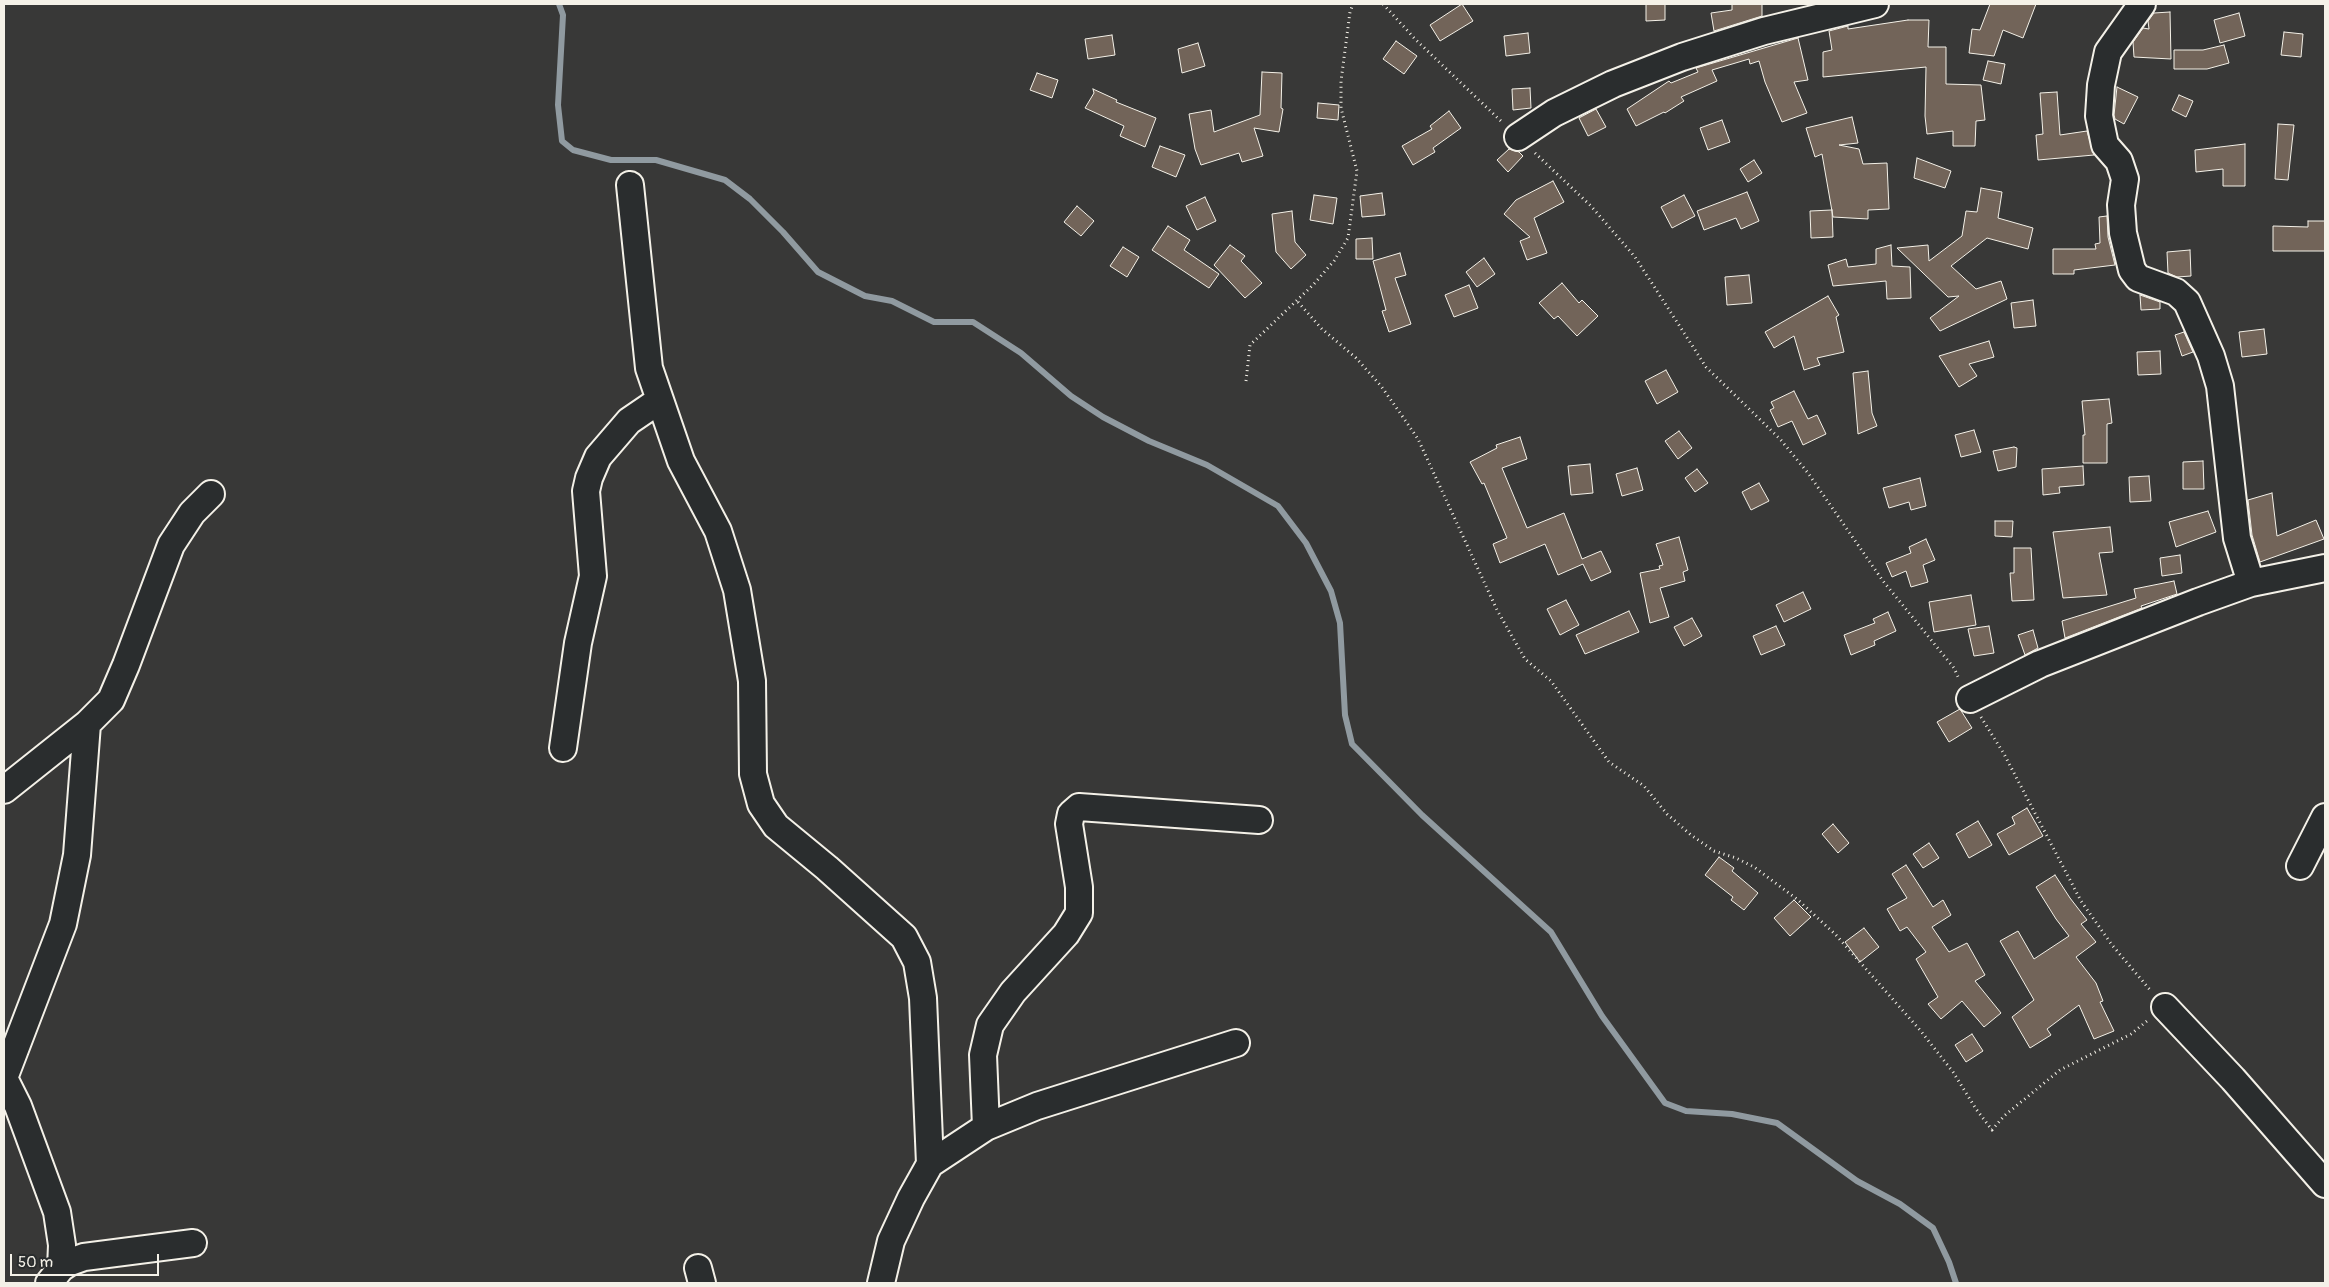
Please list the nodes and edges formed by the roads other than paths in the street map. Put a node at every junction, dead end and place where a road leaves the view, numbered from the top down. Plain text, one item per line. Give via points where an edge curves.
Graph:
1 (1875, 4) edge
2 (2142, 4) edge
3 (1518, 137) road end
4 (630, 185) dead end
5 (660, 403) junction
6 (210, 494) dead end
7 (2325, 568) edge
8 (2251, 583) junction
9 (1970, 699) road end
10 (87, 724) junction
11 (563, 748) dead end
12 (4, 790) edge
13 (2325, 817) edge
14 (1259, 820) dead end
15 (2300, 866) dead end
16 (2165, 1007) road end
17 (1236, 1042) dead end
18 (4, 1078) edge
19 (986, 1127) junction
20 (930, 1164) junction
21 (2325, 1184) edge
22 (193, 1243) dead end
23 (55, 1275) edge
24 (881, 1283) edge

1 - 3 street via 1764,31 1682,57 1613,84 1554,113
2 - 8 street via 2108,52 2099,116 2105,145 2119,161 2125,179 2121,205 2123,234 2132,270 2138,278 2176,292 2187,302 2211,356 2220,386 2237,538
4 - 5 street via 649,368
5 - 11 street via 629,421 598,457 589,478 586,491 594,576 578,643
5 - 20 street via 681,461 718,531 737,590 752,681 753,774 761,804 776,826 904,937 917,962 923,998
6 - 10 street via 170,545 116,690
7 - 8 street
8 - 9 street via 2040,664
10 - 12 street
10 - 18 street via 77,855 63,924
13 - 15 street
14 - 19 street via 1079,807 1071,814 1068,824 1079,887 1079,912 1066,934 1012,992 990,1025 983,1055
16 - 21 street
17 - 19 street via 1037,1106
18 - 23 street via 18,1106 57,1212 62,1245
19 - 20 street
20 - 24 street via 891,1241
22 - 23 street via 84,1257 70,1262

